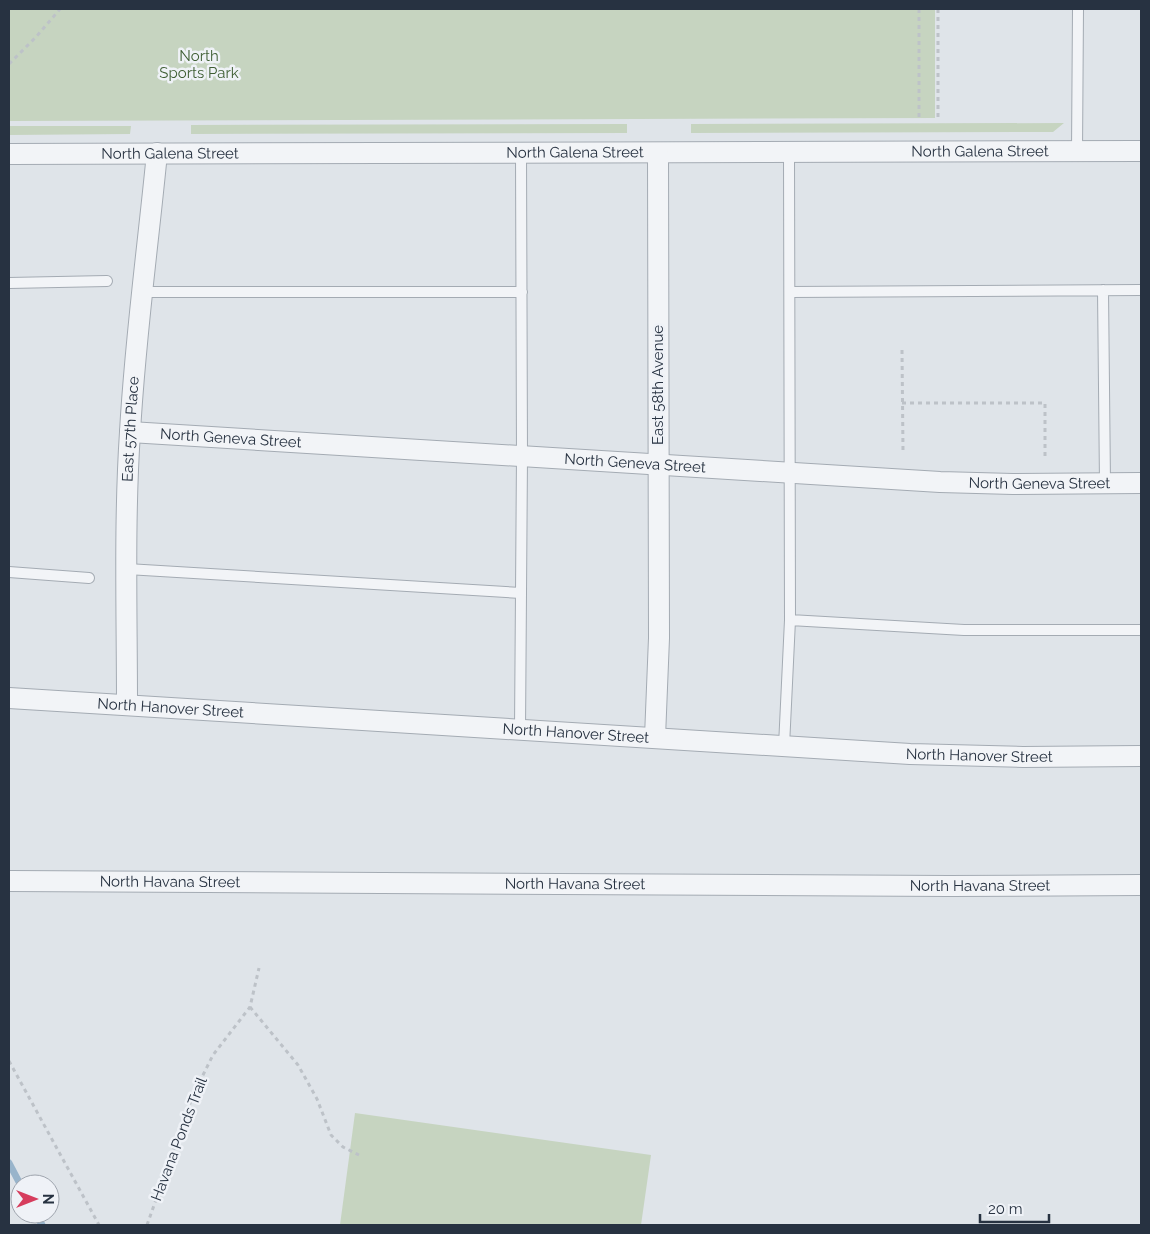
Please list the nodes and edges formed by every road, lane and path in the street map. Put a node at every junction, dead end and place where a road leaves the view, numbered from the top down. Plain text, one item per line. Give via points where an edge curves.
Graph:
1 (60, 9) edge
2 (919, 9) edge
3 (938, 9) edge
4 (1078, 9) edge
5 (9, 64) edge
6 (919, 121) dead end
7 (938, 121) dead end
8 (1141, 151) edge
9 (1077, 152) junction
10 (158, 153) junction
11 (521, 153) junction
12 (658, 153) junction
13 (788, 153) junction
14 (9, 154) edge
15 (107, 281) dead end
16 (9, 283) edge
17 (1104, 290) junction
18 (1141, 290) edge
19 (143, 292) junction
20 (522, 292) junction
21 (790, 292) junction
22 (902, 350) dead end
23 (902, 403) junction
24 (130, 432) junction
25 (903, 451) dead end
26 (522, 456) junction
27 (1045, 456) dead end
28 (658, 465) junction
29 (789, 473) junction
30 (1141, 483) edge
31 (1105, 484) junction
32 (127, 569) junction
33 (9, 572) edge
34 (90, 578) dead end
35 (521, 593) junction
36 (790, 620) junction
37 (1141, 630) edge
38 (9, 698) edge
39 (126, 705) junction
40 (520, 730) junction
41 (655, 737) junction
42 (784, 746) junction
43 (1141, 756) edge
44 (9, 881) edge
45 (1141, 885) edge
46 (259, 968) dead end
47 (250, 1007) junction
48 (9, 1061) edge
49 (359, 1154) dead end
50 (100, 1225) edge
51 (147, 1225) edge

1 - 5 path
2 - 6 path
3 - 7 path
4 - 9 lane
8 - 9 street, North Galena Street
9 - 13 street, North Galena Street
10 - 11 street, North Galena Street
10 - 14 street, North Galena Street
10 - 19 street, East 57th Place
11 - 12 street, North Galena Street
11 - 20 lane
12 - 13 street, North Galena Street
12 - 28 street, East 58th Avenue
13 - 21 lane
15 - 16 lane
17 - 18 lane
17 - 21 lane
17 - 31 lane
19 - 20 lane
19 - 24 street, East 57th Place
20 - 26 lane
21 - 29 lane
22 - 23 path
23 - 25 path
23 - 27 path via 1045,403
24 - 26 street, North Geneva Street
24 - 32 street, East 57th Place
26 - 28 street, North Geneva Street
26 - 35 lane
28 - 29 street, North Geneva Street
28 - 41 street, East 58th Avenue via 659,638
29 - 31 street, North Geneva Street via 964,483
29 - 36 lane
30 - 31 street, North Geneva Street
32 - 35 lane
32 - 39 street, East 57th Place
33 - 34 lane
35 - 40 lane
36 - 37 lane via 988,630
36 - 42 lane
38 - 39 street, North Hanover Street
39 - 40 street, North Hanover Street
40 - 41 street, North Hanover Street
41 - 42 street, North Hanover Street
42 - 43 street, North Hanover Street via 948,756
44 - 45 street, North Havana Street
46 - 47 path
47 - 49 path via 298,1065 317,1099 331,1135 343,1148
47 - 51 path, Havana Ponds Trail via 212,1056 193,1095
48 - 50 path

